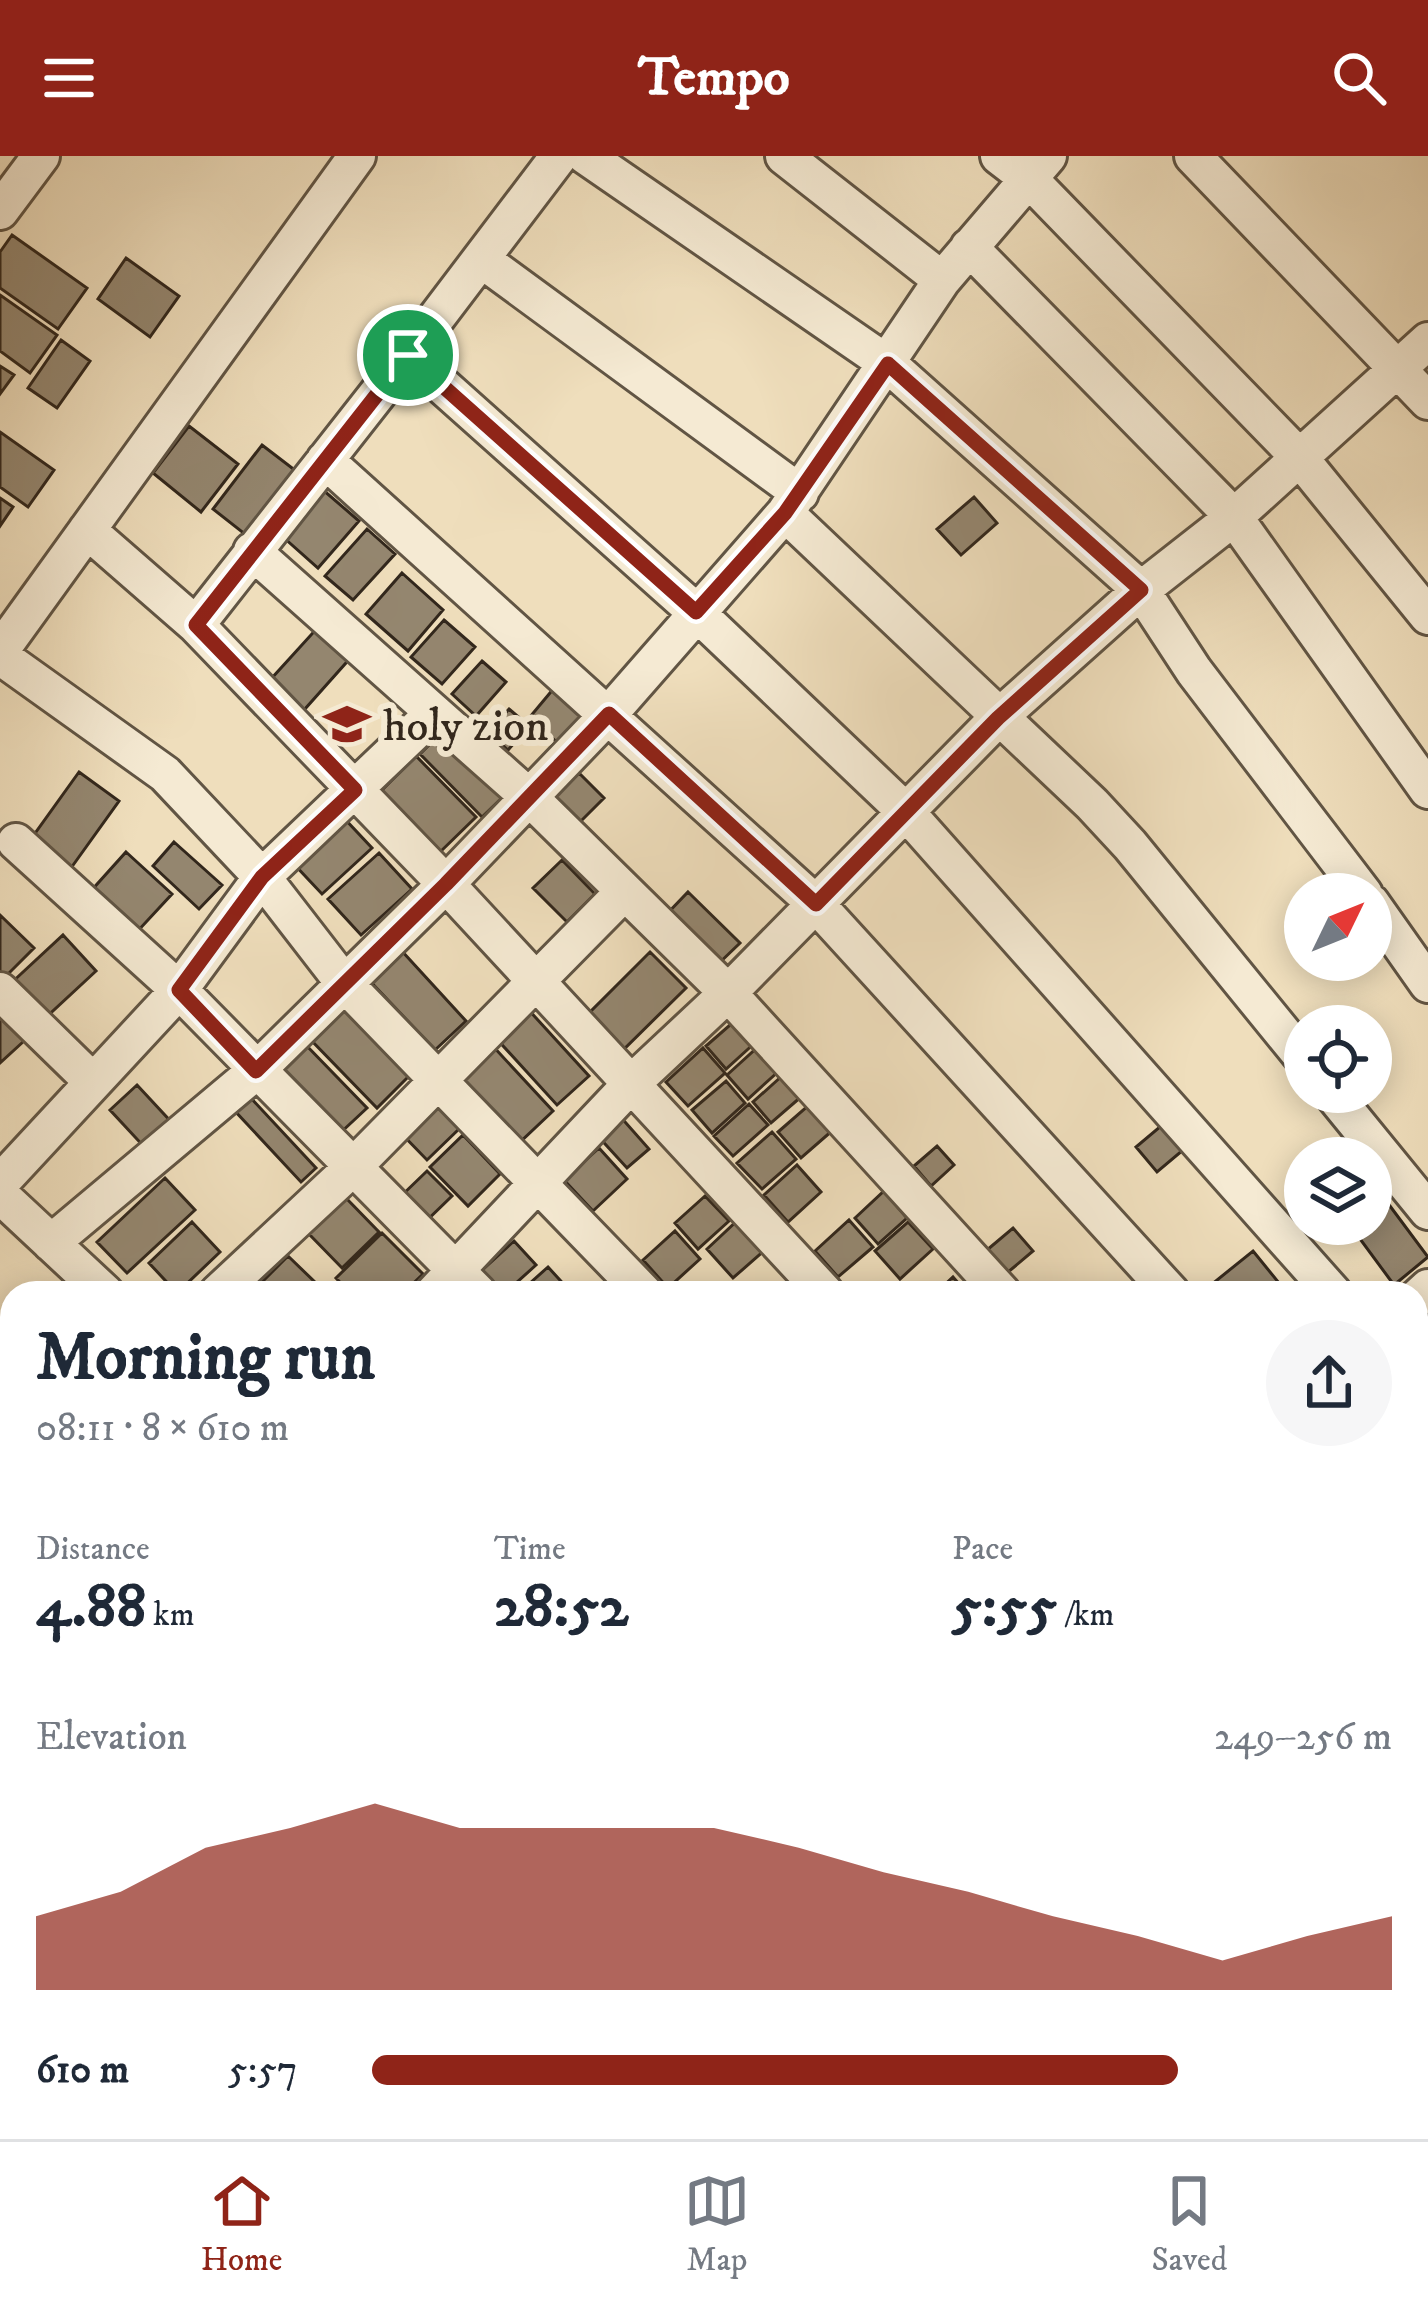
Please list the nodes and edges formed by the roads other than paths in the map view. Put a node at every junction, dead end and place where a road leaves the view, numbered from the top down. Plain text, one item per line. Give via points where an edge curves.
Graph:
1 (41, 156) edge
2 (357, 156) edge
3 (559, 156) edge
4 (586, 156) edge
5 (784, 156) edge
6 (999, 156) edge
7 (1193, 156) edge
8 (1038, 168) edge
9 (0, 211) edge
10 (970, 247) junction
11 (481, 259) junction
12 (942, 280) junction
13 (1428, 341) edge
14 (408, 355) junction
15 (888, 364) junction
16 (1396, 370) junction
17 (1428, 401) edge
18 (1299, 457) junction
19 (325, 460) junction
20 (793, 503) junction
21 (1234, 517) junction
22 (87, 530) junction
23 (252, 551) junction
24 (1141, 590) junction
25 (696, 612) junction
26 (1428, 616) edge
27 (196, 625) junction
28 (0, 654) edge
29 (434, 713) junction
30 (609, 714) junction
31 (998, 718) junction
32 (355, 790) junction
33 (1428, 790) edge
34 (530, 798) junction
35 (906, 812) junction
36 (16, 842) dead end
37 (1348, 873) edge
38 (262, 877) junction
39 (446, 884) junction
40 (624, 892) junction
41 (816, 904) junction
42 (1392, 933) edge
43 (536, 982) junction
44 (344, 983) junction
45 (1428, 984) edge
46 (179, 990) junction
47 (0, 991) edge
48 (728, 993) junction
49 (1284, 1034) edge
50 (256, 1071) junction
51 (438, 1080) junction
52 (93, 1082) junction
53 (633, 1082) junction
54 (1348, 1113) edge
55 (352, 1167) junction
56 (0, 1183) edge
57 (540, 1183) junction
58 (0, 1195) edge
59 (1428, 1211) edge
60 (51, 1244) junction
61 (79, 1281) edge
62 (231, 1281) edge
63 (452, 1281) edge
64 (459, 1281) edge
65 (633, 1281) edge
66 (814, 1281) edge
67 (991, 1281) edge
68 (1160, 1281) edge
69 (1322, 1281) edge

1 - 9 street
2 - 22 street
3 - 11 street
4 - 15 street
5 - 12 street
6 - 8 street
7 - 16 street
8 - 10 street
8 - 18 street
10 - 12 street
10 - 21 street
11 - 14 street
11 - 20 street
12 - 15 street
13 - 16 street
14 - 19 street
14 - 25 street
15 - 20 street
15 - 24 street
16 - 17 street
16 - 18 street
18 - 21 street
18 - 26 street
19 - 23 street
19 - 30 street
20 - 25 street
20 - 31 street
21 - 24 street
21 - 33 street
22 - 27 street
22 - 28 street
23 - 27 street
23 - 29 street
24 - 31 street
24 - 37 street
25 - 30 street
25 - 35 street
27 - 32 street
28 - 38 street via 165,774
29 - 32 street
29 - 34 street
30 - 34 street
30 - 41 street
31 - 35 street
31 - 49 street via 1130,845
32 - 38 street
32 - 39 street
34 - 39 street
34 - 40 street
35 - 41 street
35 - 69 street
36 - 46 street
38 - 44 street
38 - 46 street
39 - 43 street
39 - 44 street
40 - 43 street
40 - 48 street
41 - 48 street
41 - 68 street
42 - 45 street
43 - 51 street
43 - 53 street
44 - 50 street
44 - 51 street
46 - 50 street
46 - 52 street
47 - 52 street
48 - 53 street
48 - 67 street
50 - 55 street
50 - 60 street
51 - 55 street
51 - 57 street
52 - 56 street
53 - 57 street
53 - 66 street
54 - 59 street
55 - 62 street
55 - 63 street
57 - 64 street
57 - 65 street
58 - 60 street
60 - 61 street

